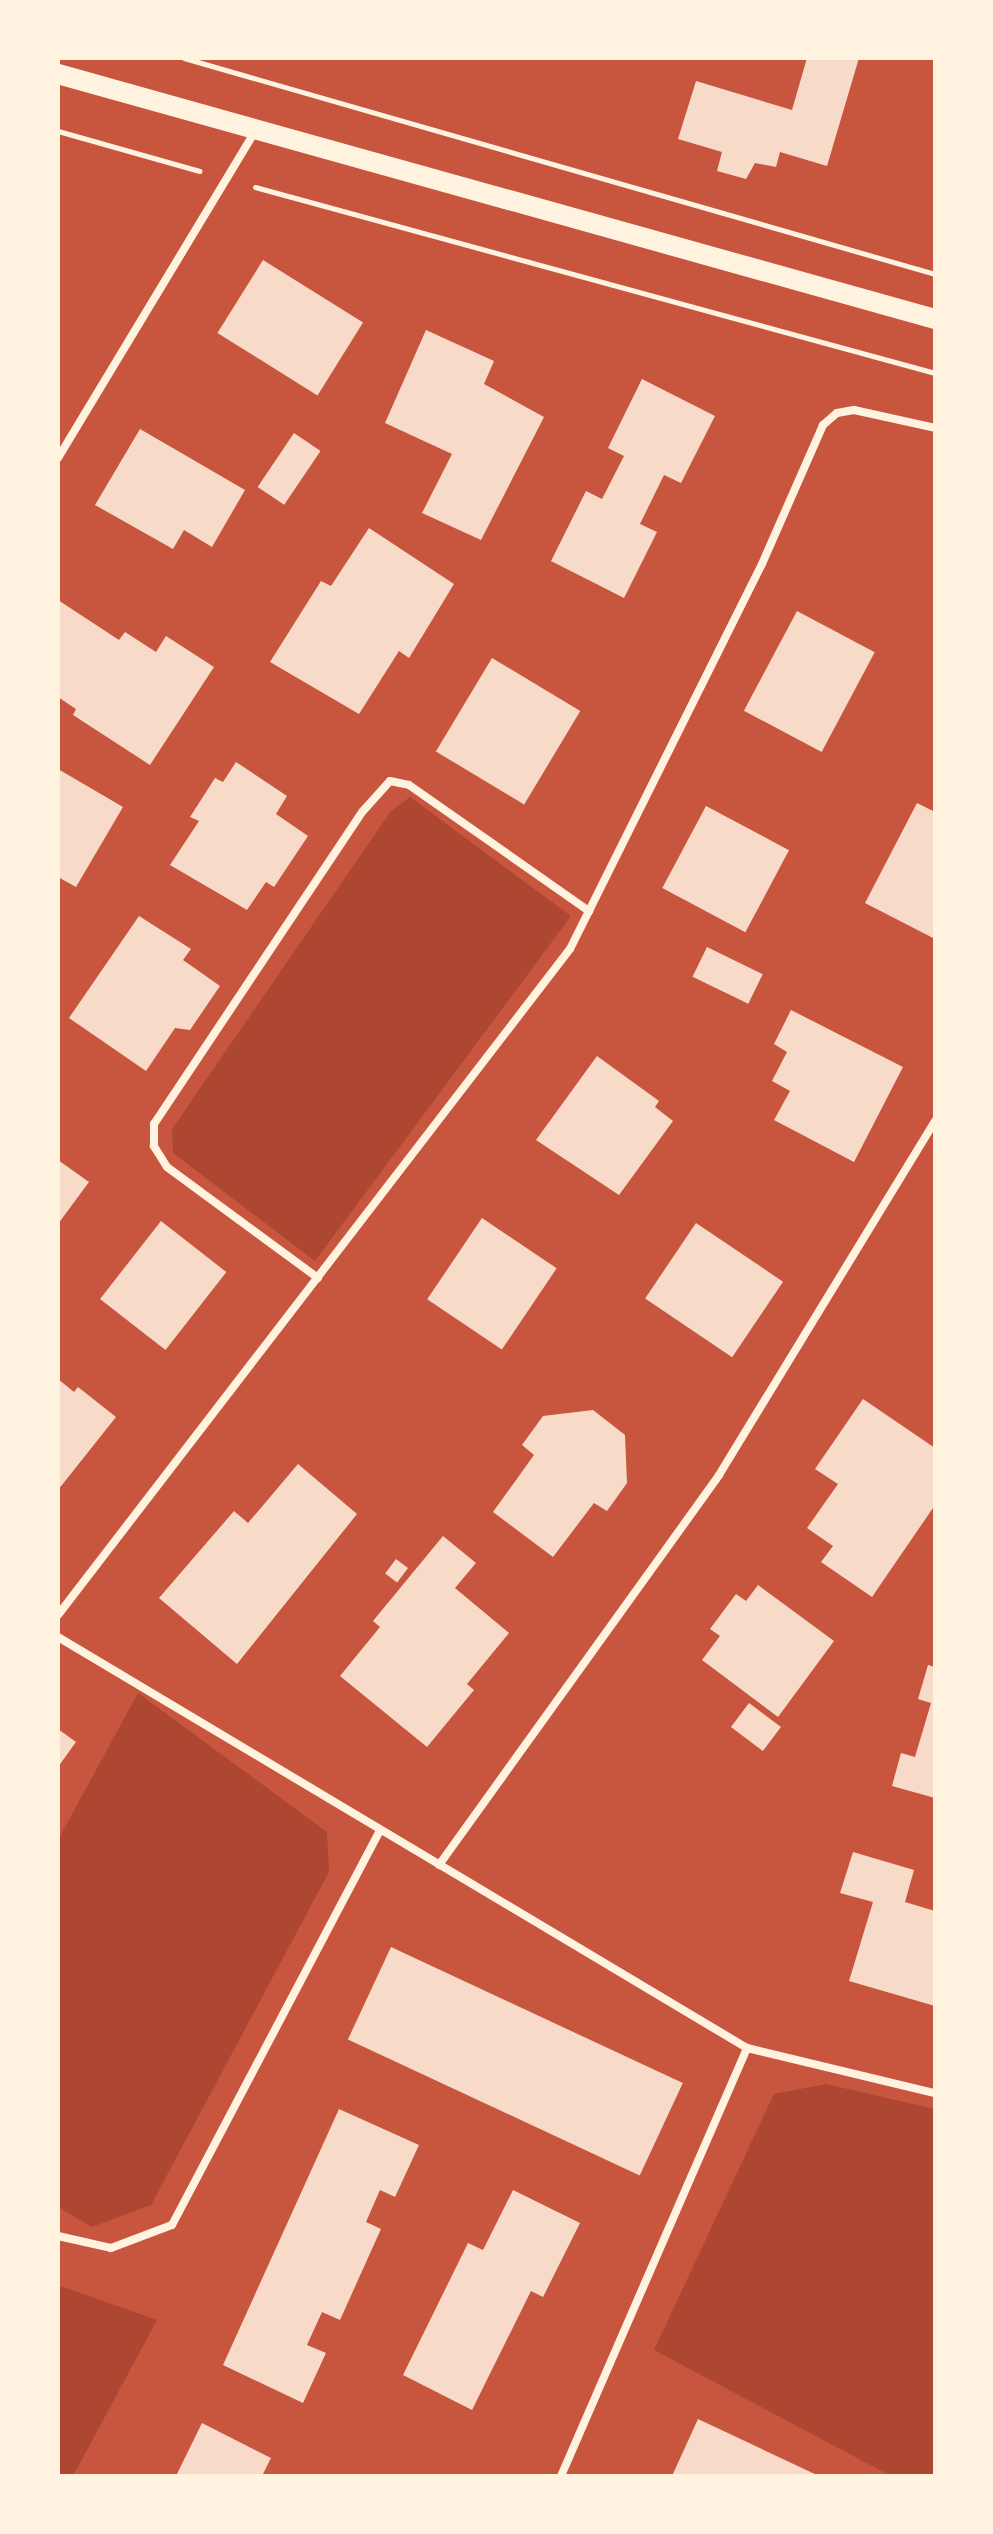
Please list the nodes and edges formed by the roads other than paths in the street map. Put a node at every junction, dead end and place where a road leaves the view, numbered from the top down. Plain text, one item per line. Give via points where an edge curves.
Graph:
1 (58, 74) edge
2 (257, 129) junction
3 (935, 319) edge
4 (935, 428) edge
5 (58, 458) edge
6 (589, 911) junction
7 (935, 1121) edge
8 (318, 1278) junction
9 (58, 1615) edge
10 (58, 1637) edge
11 (380, 1830) junction
12 (439, 1865) junction
13 (747, 2048) junction
14 (935, 2093) edge
15 (58, 2236) edge
16 (561, 2476) edge

1 - 2 main road
2 - 3 main road
2 - 5 street
4 - 6 street via 854,410 837,413 823,425 762,564
6 - 8 street via 570,949
6 - 8 street via 409,785 390,781 363,811 154,1124 154,1146 167,1167
7 - 12 street via 719,1475
8 - 9 street
10 - 11 street
11 - 12 street
11 - 15 street via 172,2225 111,2248
12 - 13 street
13 - 14 street
13 - 16 street

